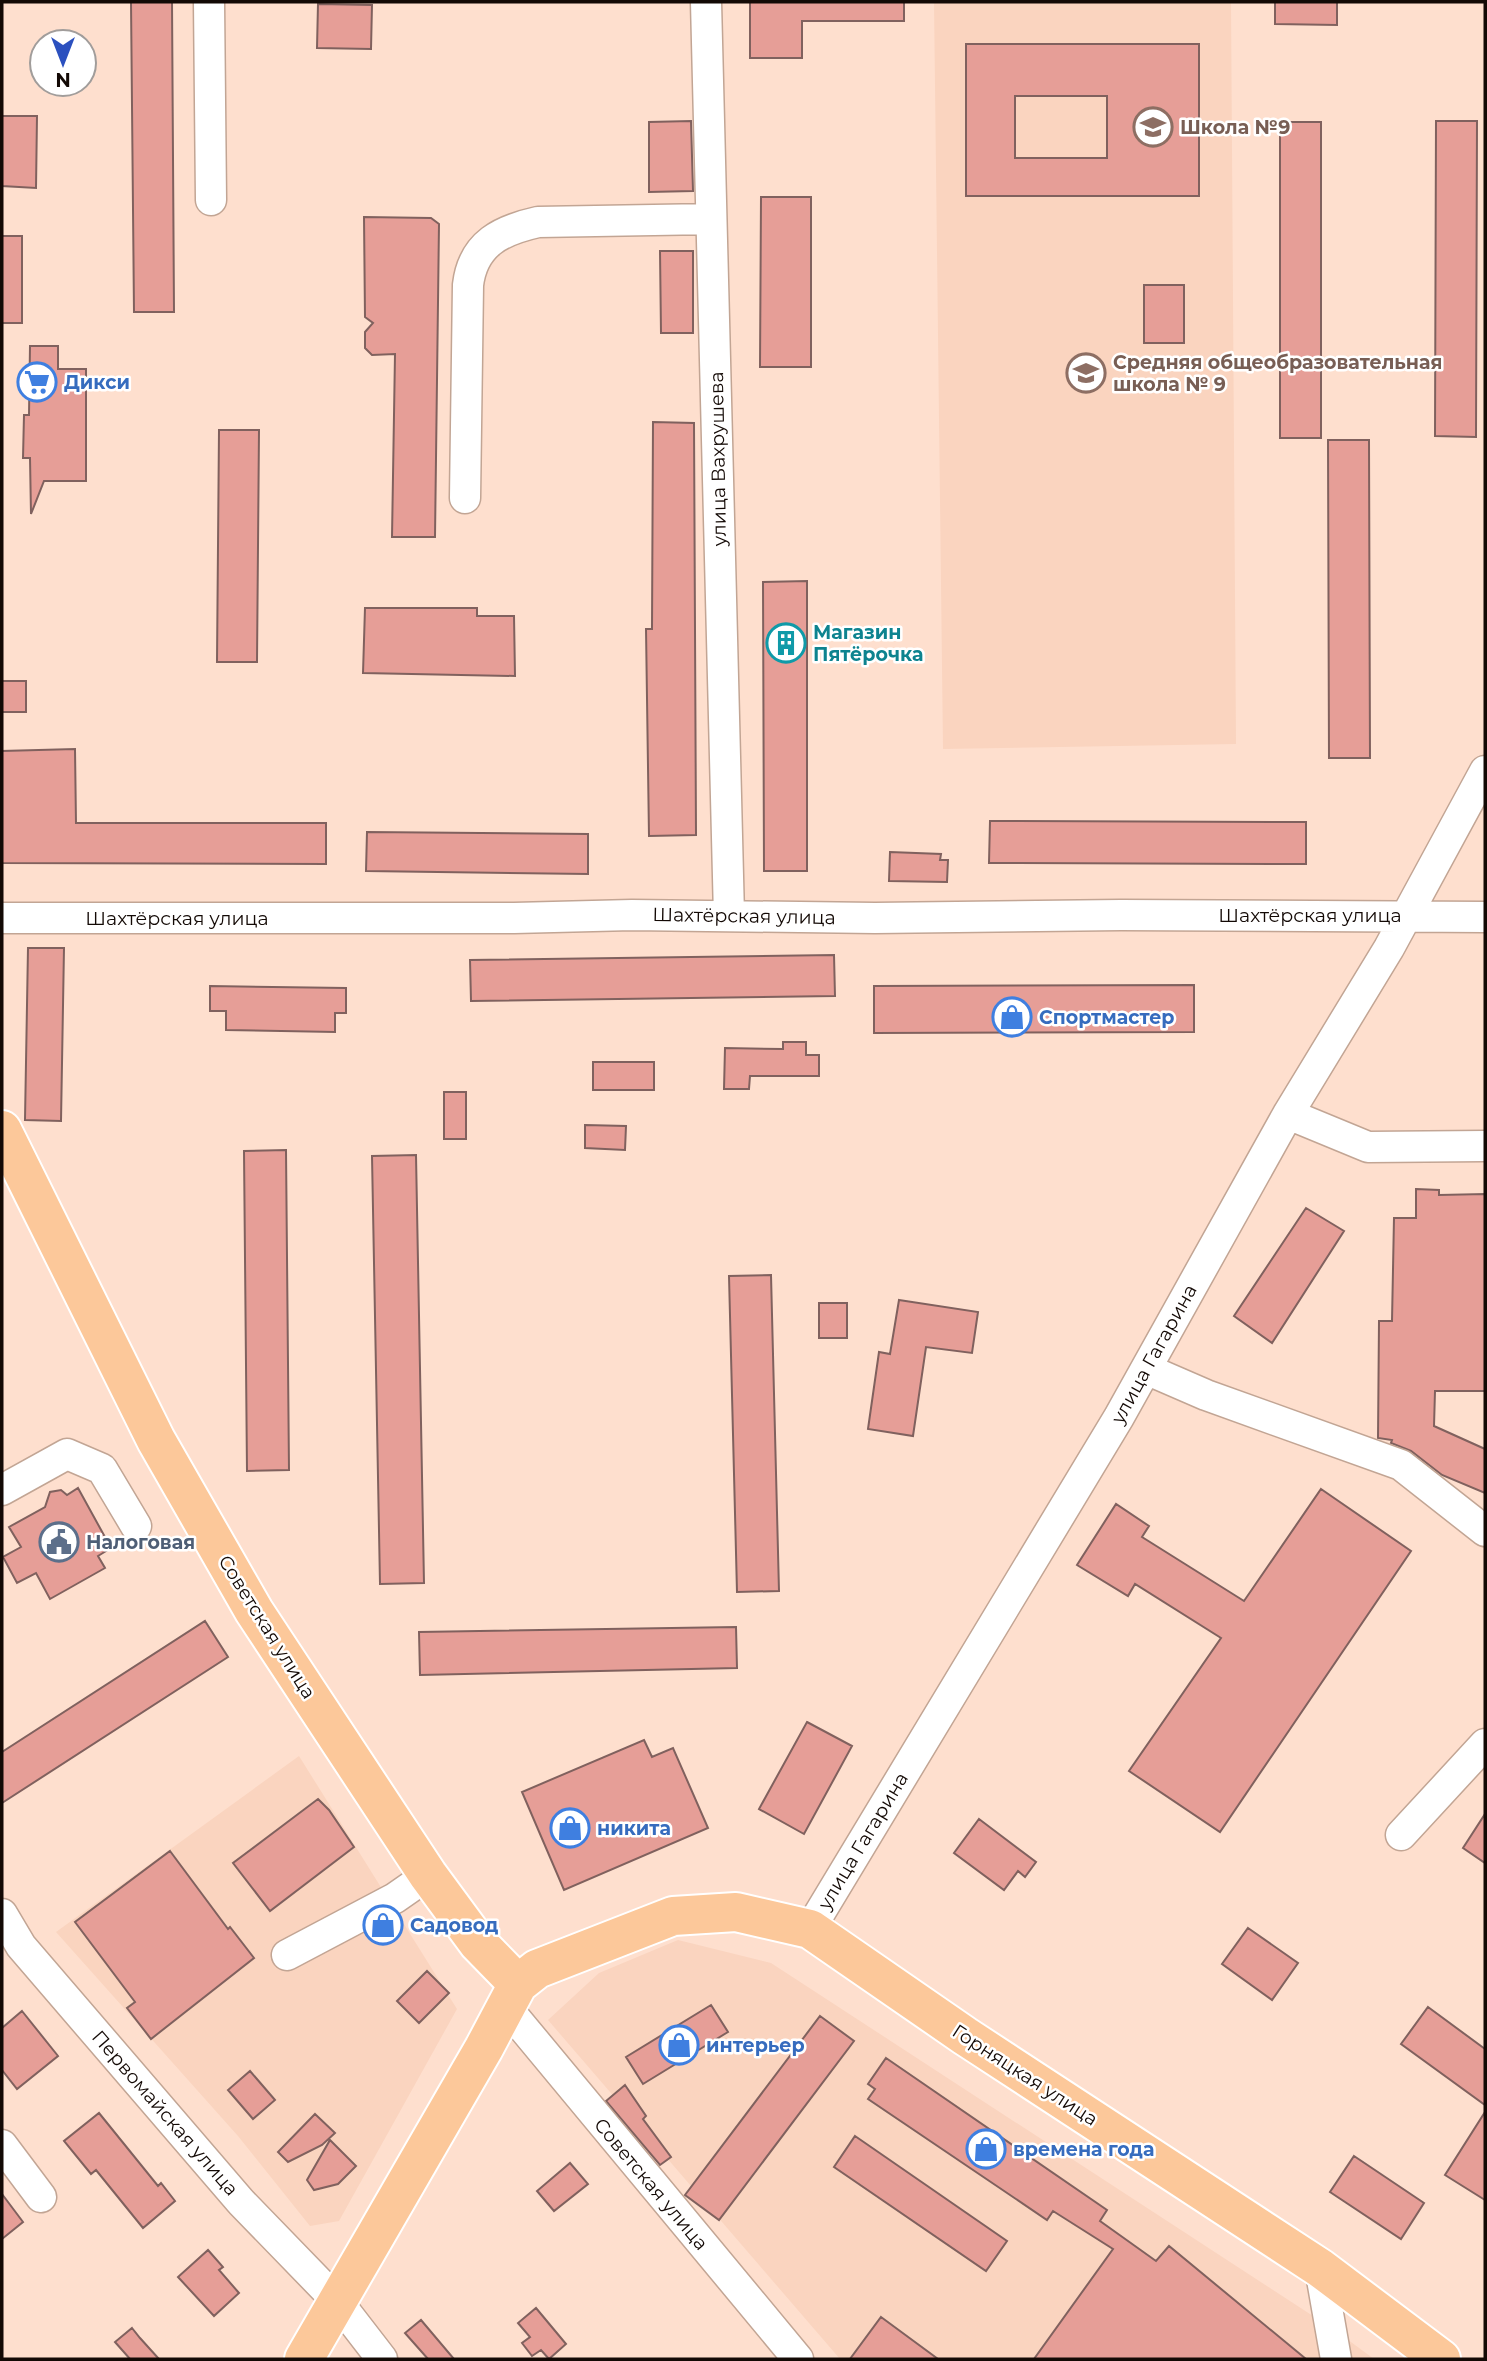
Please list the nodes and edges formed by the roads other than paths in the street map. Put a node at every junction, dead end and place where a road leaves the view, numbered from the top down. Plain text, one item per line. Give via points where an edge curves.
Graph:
1 (209, 2) edge
2 (706, 2) edge
3 (211, 200) dead end
4 (711, 219) junction
5 (465, 498) dead end
6 (1485, 771) edge
7 (729, 916) junction
8 (1407, 916) junction
9 (1485, 917) edge
10 (2, 918) edge
11 (1288, 1114) junction
12 (2, 1130) edge
13 (1485, 1146) edge
14 (1146, 1369) junction
15 (2, 1490) edge
16 (136, 1526) dead end
17 (1485, 1531) edge
18 (1485, 1744) edge
19 (1401, 1835) dead end
20 (428, 1875) junction
21 (2, 1914) edge
22 (810, 1929) junction
23 (287, 1955) dead end
24 (512, 1995) junction
25 (2, 2145) edge
26 (41, 2197) dead end
27 (1320, 2268) junction
28 (338, 2302) junction
29 (304, 2359) edge
30 (382, 2359) edge
31 (798, 2359) edge
32 (1336, 2359) edge
33 (1441, 2359) edge

1 - 3 street
2 - 4 street, улица Вахрушева
4 - 5 street via 538,222 510,228 477,254 468,285
4 - 7 street, улица Вахрушева
6 - 8 street, улица Гагарина
7 - 8 street, Шахтёрская улица
7 - 10 street, Шахтёрская улица
8 - 9 street, Шахтёрская улица
8 - 11 street, улица Гагарина
11 - 13 street via 1368,1147
11 - 14 street, улица Гагарина
12 - 20 main road, Советская улица via 156,1440 240,1586
14 - 17 street via 1401,1465
14 - 22 street, улица Гагарина
15 - 16 street via 67,1454 102,1469
18 - 19 street
20 - 23 street via 395,1898
20 - 24 main road, Советская улица
21 - 28 street, Первомайская улица via 21,1946 241,2202
22 - 24 main road, Горняцкая улица via 736,1912 673,1916 537,1969
22 - 27 main road, Горняцкая улица via 964,2036
24 - 28 main road
24 - 31 street, Советская улица
25 - 26 street
27 - 32 street
27 - 33 main road, Горняцкая улица
28 - 29 main road
28 - 30 street, Первомайская улица

